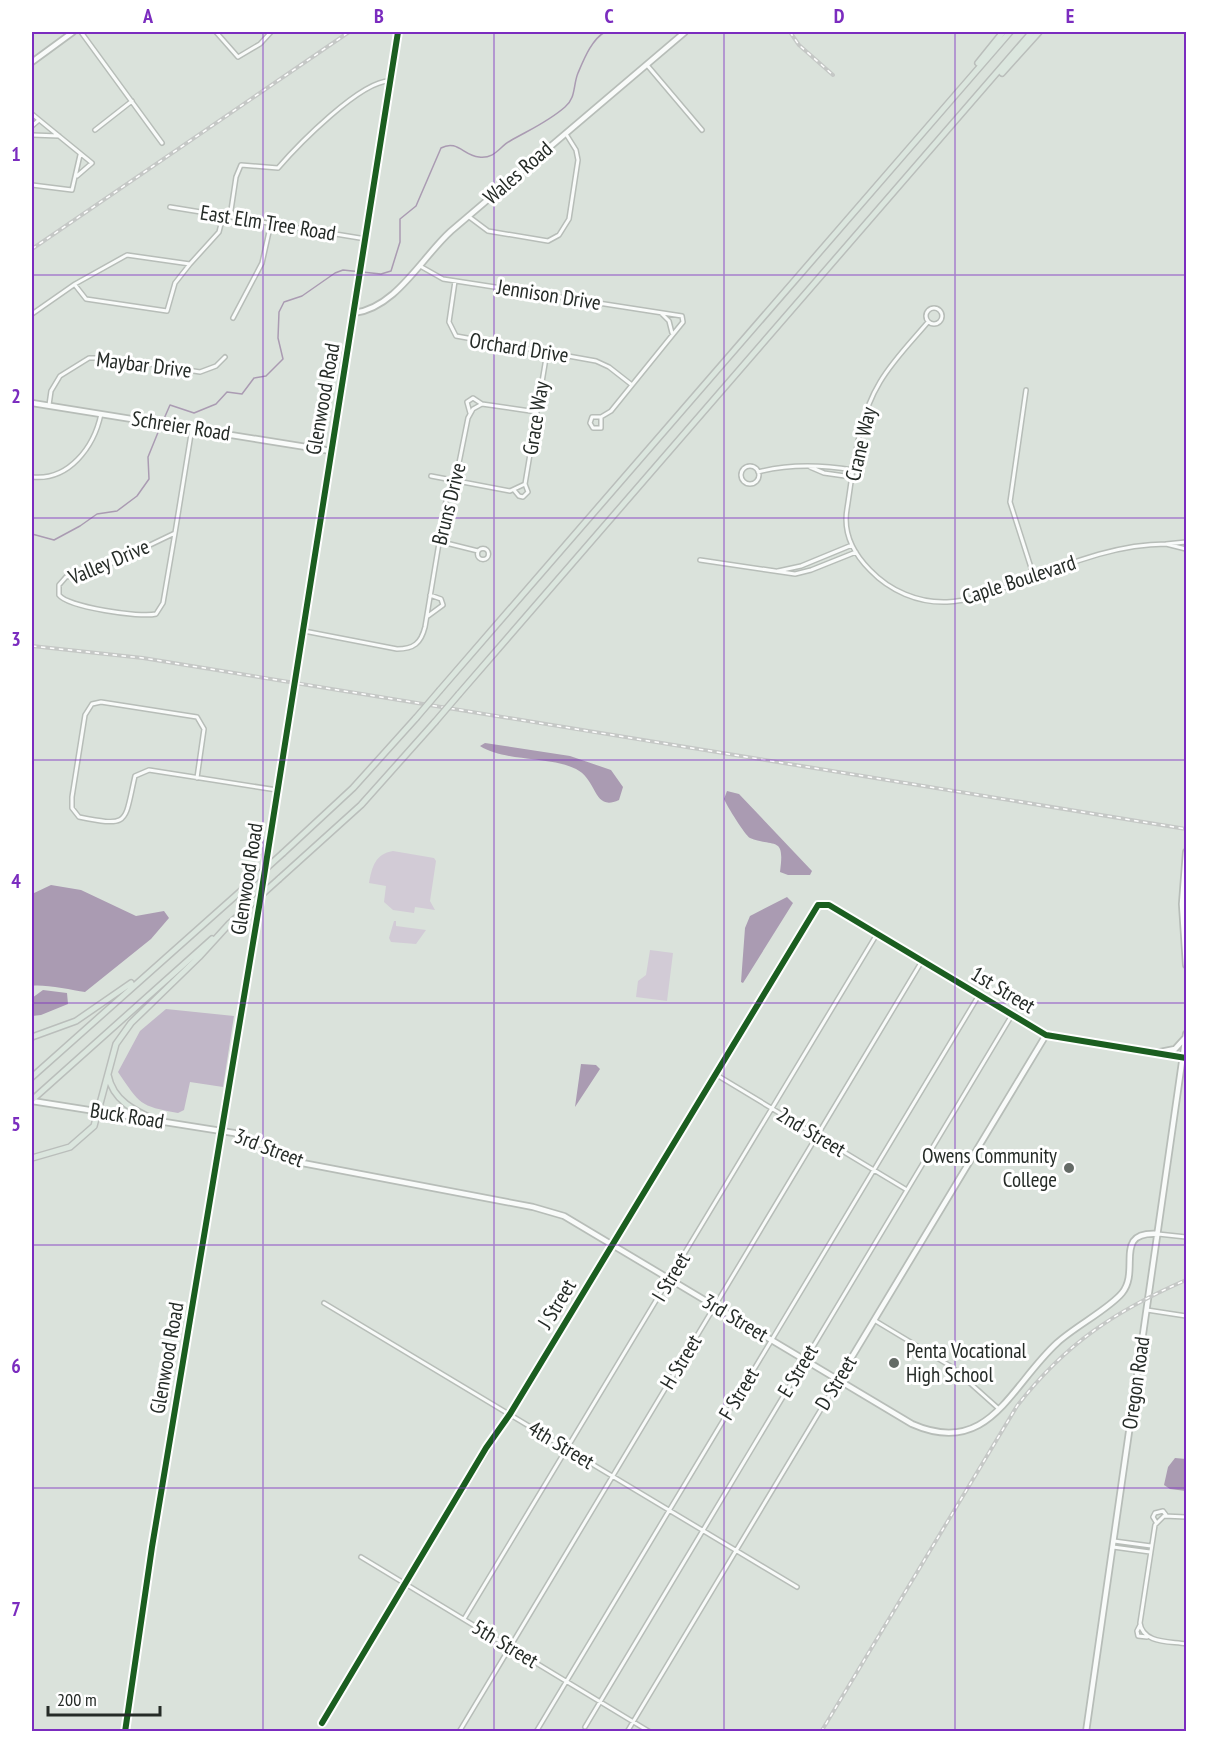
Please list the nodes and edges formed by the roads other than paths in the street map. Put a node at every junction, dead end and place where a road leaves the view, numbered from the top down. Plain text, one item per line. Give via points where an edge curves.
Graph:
1 (73, 32) edge
2 (81, 32) edge
3 (216, 32) edge
4 (271, 32) edge
5 (398, 32) edge
6 (685, 32) edge
7 (1003, 32) edge
8 (1010, 32) edge
9 (1032, 32) edge
10 (1039, 32) edge
11 (32, 62) edge
12 (646, 64) junction
13 (972, 74) junction
14 (993, 79) junction
15 (390, 81) junction
16 (132, 101) junction
17 (32, 114) edge
18 (39, 120) junction
19 (32, 126) edge
20 (95, 130) dead end
21 (702, 130) dead end
22 (565, 133) junction
23 (32, 135) edge
24 (58, 136) junction
25 (162, 143) dead end
26 (80, 154) junction
27 (77, 176) junction
28 (32, 185) edge
29 (170, 207) dead end
30 (223, 216) junction
31 (468, 216) junction
32 (230, 217) junction
33 (271, 223) junction
34 (366, 239) junction
35 (190, 264) junction
36 (418, 264) junction
37 (455, 281) junction
38 (75, 284) junction
39 (660, 312) junction
40 (354, 313) junction
41 (32, 314) edge
42 (233, 318) dead end
43 (928, 322) junction
44 (672, 336) junction
45 (547, 352) junction
46 (225, 357) dead end
47 (632, 385) junction
48 (1026, 390) dead end
49 (32, 403) edge
50 (482, 404) junction
51 (48, 405) junction
52 (537, 412) junction
53 (470, 413) junction
54 (101, 414) junction
55 (601, 417) junction
56 (192, 428) junction
57 (331, 451) junction
58 (810, 467) junction
59 (853, 470) junction
60 (758, 472) junction
61 (431, 476) dead end
62 (32, 477) edge
63 (852, 477) junction
64 (453, 480) junction
65 (525, 484) junction
66 (514, 490) junction
67 (175, 532) junction
68 (438, 541) junction
69 (1186, 542) edge
70 (1166, 544) junction
71 (854, 548) junction
72 (1186, 549) edge
73 (478, 551) dead end
74 (700, 560) dead end
75 (773, 571) junction
76 (1034, 577) junction
77 (430, 595) junction
78 (426, 617) junction
79 (302, 630) junction
80 (197, 778) junction
81 (277, 790) junction
82 (1186, 853) edge
83 (821, 903) joint
84 (230, 923) junction
85 (877, 934) junction
86 (922, 961) junction
87 (1186, 965) edge
88 (147, 972) junction
89 (979, 995) junction
90 (1012, 1015) junction
91 (1046, 1035) junction
92 (1186, 1035) edge
93 (32, 1036) edge
94 (1156, 1053) junction
95 (1185, 1057) edge
96 (108, 1068) junction
97 (715, 1074) junction
98 (32, 1077) edge
99 (32, 1100) edge
100 (772, 1108) junction
101 (99, 1112) junction
102 (157, 1120) junction
103 (222, 1131) junction
104 (817, 1135) junction
105 (32, 1158) edge
106 (874, 1170) junction
107 (907, 1190) junction
108 (1158, 1234) junction
109 (1186, 1235) edge
110 (612, 1245) junction
111 (669, 1279) junction
112 (324, 1303) dead end
113 (715, 1306) junction
114 (1147, 1310) junction
115 (1186, 1316) edge
116 (874, 1320) junction
117 (772, 1340) junction
118 (805, 1360) junction
119 (838, 1380) junction
120 (1000, 1410) junction
121 (510, 1414) junction
122 (567, 1449) junction
123 (612, 1476) junction
124 (669, 1510) junction
125 (1166, 1515) junction
126 (1186, 1517) edge
127 (1156, 1522) junction
128 (702, 1530) junction
129 (1113, 1544) junction
130 (1151, 1546) junction
131 (736, 1550) junction
132 (1150, 1552) junction
133 (361, 1557) dead end
134 (405, 1584) junction
135 (797, 1587) dead end
136 (464, 1619) junction
137 (1186, 1644) edge
138 (510, 1647) junction
139 (566, 1681) junction
140 (600, 1701) junction
141 (633, 1722) junction
142 (322, 1723) dead end
143 (585, 1726) dead end
144 (125, 1731) edge
145 (459, 1731) edge
146 (536, 1731) edge
147 (627, 1731) edge
148 (650, 1731) edge
149 (1086, 1731) edge

1 - 11 street
2 - 16 street
3 - 4 street via 238,57
5 - 15 street, Glenwood Road
6 - 12 street, Wales Road
7 - 13 highway
8 - 13 highway
9 - 14 highway
10 - 14 highway
12 - 21 street
12 - 22 street, Wales Road
13 - 88 highway, bridge via 353,788
14 - 84 highway, bridge via 361,805
15 - 32 street via 375,86 316,126 278,168 241,165
15 - 34 street, Glenwood Road
16 - 20 street
16 - 25 street
17 - 18 street
18 - 19 street
18 - 24 street
22 - 31 street, Wales Road
22 - 31 street via 578,160 568,219 559,236 548,241 488,231
23 - 24 street
24 - 26 street
26 - 27 street
26 - 27 street via 92,163
27 - 28 street via 69,191
29 - 30 street, East Elm Tree Road
30 - 32 street, East Elm Tree Road
30 - 35 street via 219,232
31 - 36 street, Wales Road
32 - 33 street, East Elm Tree Road
33 - 34 street, East Elm Tree Road
33 - 42 street via 262,263
34 - 40 street, Glenwood Road
35 - 38 street via 131,254
35 - 38 street via 175,283 167,311 86,299
36 - 37 street, Jennison Drive via 433,275
36 - 40 street, Wales Road via 390,298
37 - 39 street, Jennison Drive
37 - 45 street, Orchard Drive via 449,322 456,336
38 - 41 street
39 - 44 street via 669,321
39 - 44 street, Jennison Drive via 683,317
40 - 57 street, Glenwood Road
43 - 43 street, Crane Way via 940,320 939,309 926,312
43 - 59 street, Crane Way via 871,398
44 - 47 street
45 - 47 street, Orchard Drive via 596,361
45 - 52 street, Grace Way
46 - 51 street, Maybar Drive via 216,366 200,372 89,358 60,376
47 - 55 street via 611,411
48 - 76 street via 1010,502
49 - 51 street, Schreier Road
50 - 52 street
50 - 53 street
50 - 53 street via 476,398 468,399
51 - 54 street, Schreier Road
52 - 65 street, Grace Way
53 - 64 street, Bruns Drive
54 - 56 street, Schreier Road
54 - 62 street via 93,439 82,456 53,475
55 - 55 street via 592,417 593,428 602,428
56 - 57 street, Schreier Road
56 - 67 street, Valley Drive
57 - 79 street, Glenwood Road
58 - 59 street
58 - 60 street
58 - 63 street
59 - 63 street, Crane Way
60 - 60 street via 747,466 741,477 751,484 758,479
61 - 64 street
63 - 71 street, Crane Way via 846,524
64 - 66 street
64 - 68 street, Bruns Drive
65 - 66 street
65 - 66 street via 528,492 523,497
67 - 67 street, Valley Drive via 100,569 66,577 59,585 59,595 79,605 156,614 163,603
68 - 73 street
68 - 77 street, Bruns Drive
69 - 70 street, Caple Boulevard
70 - 72 street, Caple Boulevard
70 - 76 street, Caple Boulevard via 1121,548
71 - 75 street
71 - 75 street via 803,572
71 - 76 street, Caple Boulevard via 874,574 890,586 929,601 968,599
74 - 75 street
77 - 78 street, Bruns Drive
77 - 78 street, Bruns Drive via 441,599 443,606
78 - 79 street, Bruns Drive via 420,641 403,649
79 - 81 street, Glenwood Road
80 - 80 street via 141,772 135,776 127,814 121,821 79,817 72,808 85,715 92,704 101,702 197,717 204,729
80 - 81 street
81 - 103 street, Glenwood Road
82 - 87 street via 1182,904
83 - 85 street, 1st Street
83 - 97 street, J Street
84 - 96 highway via 131,1023
84 - 99 highway
85 - 86 street, 1st Street
85 - 100 street, I Street
86 - 89 street, 1st Street
86 - 104 street, H Street
88 - 93 highway via 76,1021
88 - 98 highway
89 - 90 street, 1st Street
89 - 106 street, F Street
90 - 91 street, 1st Street
90 - 107 street, E Street
91 - 94 street, 1st Street
91 - 116 street, D Street
92 - 94 street via 1175,1049
92 - 95 street, Oregon Road
94 - 95 street, 1st Street
95 - 108 street, Oregon Road
96 - 101 highway
96 - 102 highway via 110,1083 125,1104
97 - 100 street, 2nd Street
97 - 110 street, J Street
99 - 101 street, Buck Road
100 - 104 street, 2nd Street
100 - 111 street, I Street
101 - 102 street, Buck Road
101 - 105 highway via 94,1126 70,1147
102 - 103 street, Buck Road
103 - 110 street, 3rd Street via 248,1137 297,1162 556,1212
103 - 144 street, Glenwood Road
104 - 106 street, 2nd Street
104 - 113 street, H Street
106 - 107 street, 2nd Street
106 - 117 street, F Street
107 - 118 street, E Street
108 - 109 street
108 - 114 street, Oregon Road
108 - 120 street, 3rd Street via 1142,1234 1133,1241 1129,1250 1130,1277 1121,1295 1052,1348
110 - 111 street, 3rd Street
110 - 121 street, J Street
111 - 113 street, 3rd Street
111 - 122 street, I Street
112 - 121 street, 4th Street
113 - 117 street, 3rd Street
113 - 123 street, H Street
114 - 115 street
114 - 129 street, Oregon Road
116 - 119 street, D Street
116 - 120 street via 958,1371
117 - 118 street, 3rd Street
117 - 124 street, F Street
118 - 119 street, 3rd Street
118 - 128 street, E Street
119 - 120 street, 3rd Street via 912,1424 933,1431 969,1429
119 - 131 street, D Street
121 - 122 street, 4th Street
121 - 134 street, J Street
122 - 123 street, 4th Street
122 - 136 street, I Street
123 - 124 street, 4th Street
123 - 138 street, H Street
124 - 128 street, 4th Street
124 - 139 street, F Street
125 - 126 street
125 - 127 street
125 - 127 street via 1163,1511 1155,1513
127 - 130 street
128 - 131 street, 4th Street
128 - 140 street, E Street
129 - 130 street
129 - 132 street
129 - 149 street, Oregon Road
130 - 132 street
131 - 135 street, 4th Street
131 - 141 street, D Street
132 - 137 street via 1140,1625 1148,1637
133 - 134 street, 5th Street
134 - 136 street, 5th Street
134 - 142 street, J Street
136 - 138 street, 5th Street
138 - 139 street, 5th Street
138 - 145 street, H Street
139 - 140 street, 5th Street
139 - 146 street, F Street
140 - 141 street, 5th Street
140 - 143 street, E Street
141 - 147 street, D Street
141 - 148 street, 5th Street

